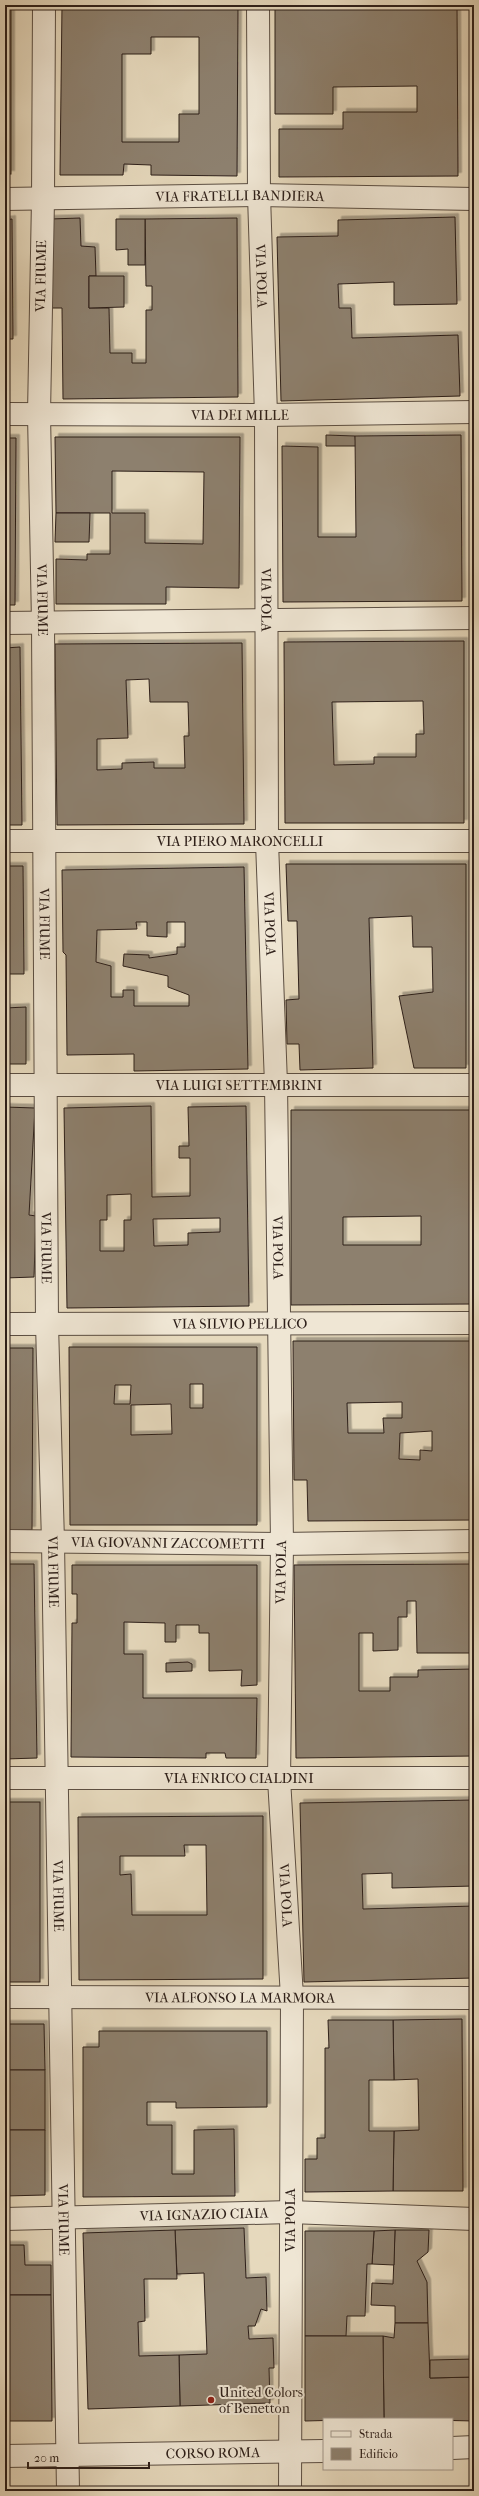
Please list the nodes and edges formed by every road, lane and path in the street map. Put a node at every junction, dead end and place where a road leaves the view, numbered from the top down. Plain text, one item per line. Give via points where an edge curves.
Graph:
1 (44, 5) edge
2 (258, 5) edge
3 (259, 195) junction
4 (5, 199) edge
5 (43, 199) junction
6 (474, 199) edge
7 (474, 412) edge
8 (5, 414) edge
9 (39, 414) junction
10 (266, 415) junction
11 (474, 618) edge
12 (267, 620) junction
13 (5, 623) edge
14 (43, 623) junction
15 (5, 841) edge
16 (43, 841) junction
17 (474, 841) edge
18 (267, 842) junction
19 (276, 1084) junction
20 (5, 1085) edge
21 (474, 1085) edge
22 (46, 1086) junction
23 (278, 1323) junction
24 (474, 1323) edge
25 (5, 1324) edge
26 (47, 1324) junction
27 (5, 1541) edge
28 (474, 1541) edge
29 (53, 1542) junction
30 (282, 1544) junction
31 (5, 1778) edge
32 (474, 1778) edge
33 (55, 1779) junction
34 (279, 1779) junction
35 (5, 1997) edge
36 (59, 1997) junction
37 (292, 1997) junction
38 (474, 1998) edge
39 (290, 2212) junction
40 (64, 2216) junction
41 (5, 2219) edge
42 (474, 2219) edge
43 (474, 2447) edge
44 (453, 2448) edge
45 (323, 2451) edge
46 (290, 2452) junction
47 (5, 2456) edge
48 (66, 2457) junction
49 (68, 2491) edge
50 (290, 2491) edge

1 - 5 street, VIA FIUME
2 - 3 street, VIA POLA
3 - 5 street, VIA FRATELLI BANDIERA
3 - 6 street, VIA FRATELLI BANDIERA
3 - 10 street, VIA POLA
4 - 5 street, VIA FRATELLI BANDIERA
5 - 9 street, VIA FIUME
7 - 10 street, VIA DEI MILLE
8 - 9 street, VIA DEI MILLE
9 - 10 street, VIA DEI MILLE
9 - 14 street, VIA FIUME
10 - 12 street, VIA POLA
11 - 12 street
12 - 14 street
12 - 18 street, VIA POLA
13 - 14 street
14 - 16 street, VIA FIUME
15 - 16 street, VIA PIERO MARONCELLI
16 - 18 street, VIA PIERO MARONCELLI
16 - 22 street, VIA FIUME
17 - 18 street, VIA PIERO MARONCELLI
18 - 19 street, VIA POLA
19 - 21 street, VIA LUIGI SETTEMBRINI
19 - 22 street, VIA LUIGI SETTEMBRINI
19 - 23 street, VIA POLA
20 - 22 street, VIA LUIGI SETTEMBRINI
22 - 26 street, VIA FIUME
23 - 24 street, VIA SILVIO PELLICO
23 - 26 street, VIA SILVIO PELLICO
23 - 30 street, VIA POLA
25 - 26 street, VIA SILVIO PELLICO
26 - 29 street, VIA FIUME
27 - 29 street, VIA GIOVANNI ZACCOMETTI
28 - 30 street, VIA GIOVANNI ZACCOMETTI
29 - 30 street, VIA GIOVANNI ZACCOMETTI
29 - 33 street, VIA FIUME
30 - 34 street, VIA POLA
31 - 33 street, VIA ENRICO CIALDINI
32 - 34 street, VIA ENRICO CIALDINI
33 - 34 street, VIA ENRICO CIALDINI
33 - 36 street, VIA FIUME
34 - 37 street, VIA POLA
35 - 36 street, VIA ALFONSO LA MARMORA
36 - 37 street, VIA ALFONSO LA MARMORA
36 - 40 street, VIA FIUME
37 - 38 street, VIA ALFONSO LA MARMORA
37 - 39 street, VIA POLA
39 - 40 street, VIA IGNAZIO CIAIA
39 - 42 street, VIA IGNAZIO CIAIA
39 - 46 street, VIA POLA
40 - 41 street, VIA IGNAZIO CIAIA
40 - 48 street, VIA FIUME
43 - 44 street
45 - 46 street, CORSO ROMA
46 - 48 street, CORSO ROMA
46 - 50 street, VIA POLA
47 - 48 street, CORSO ROMA
48 - 49 street, VIA FIUME

